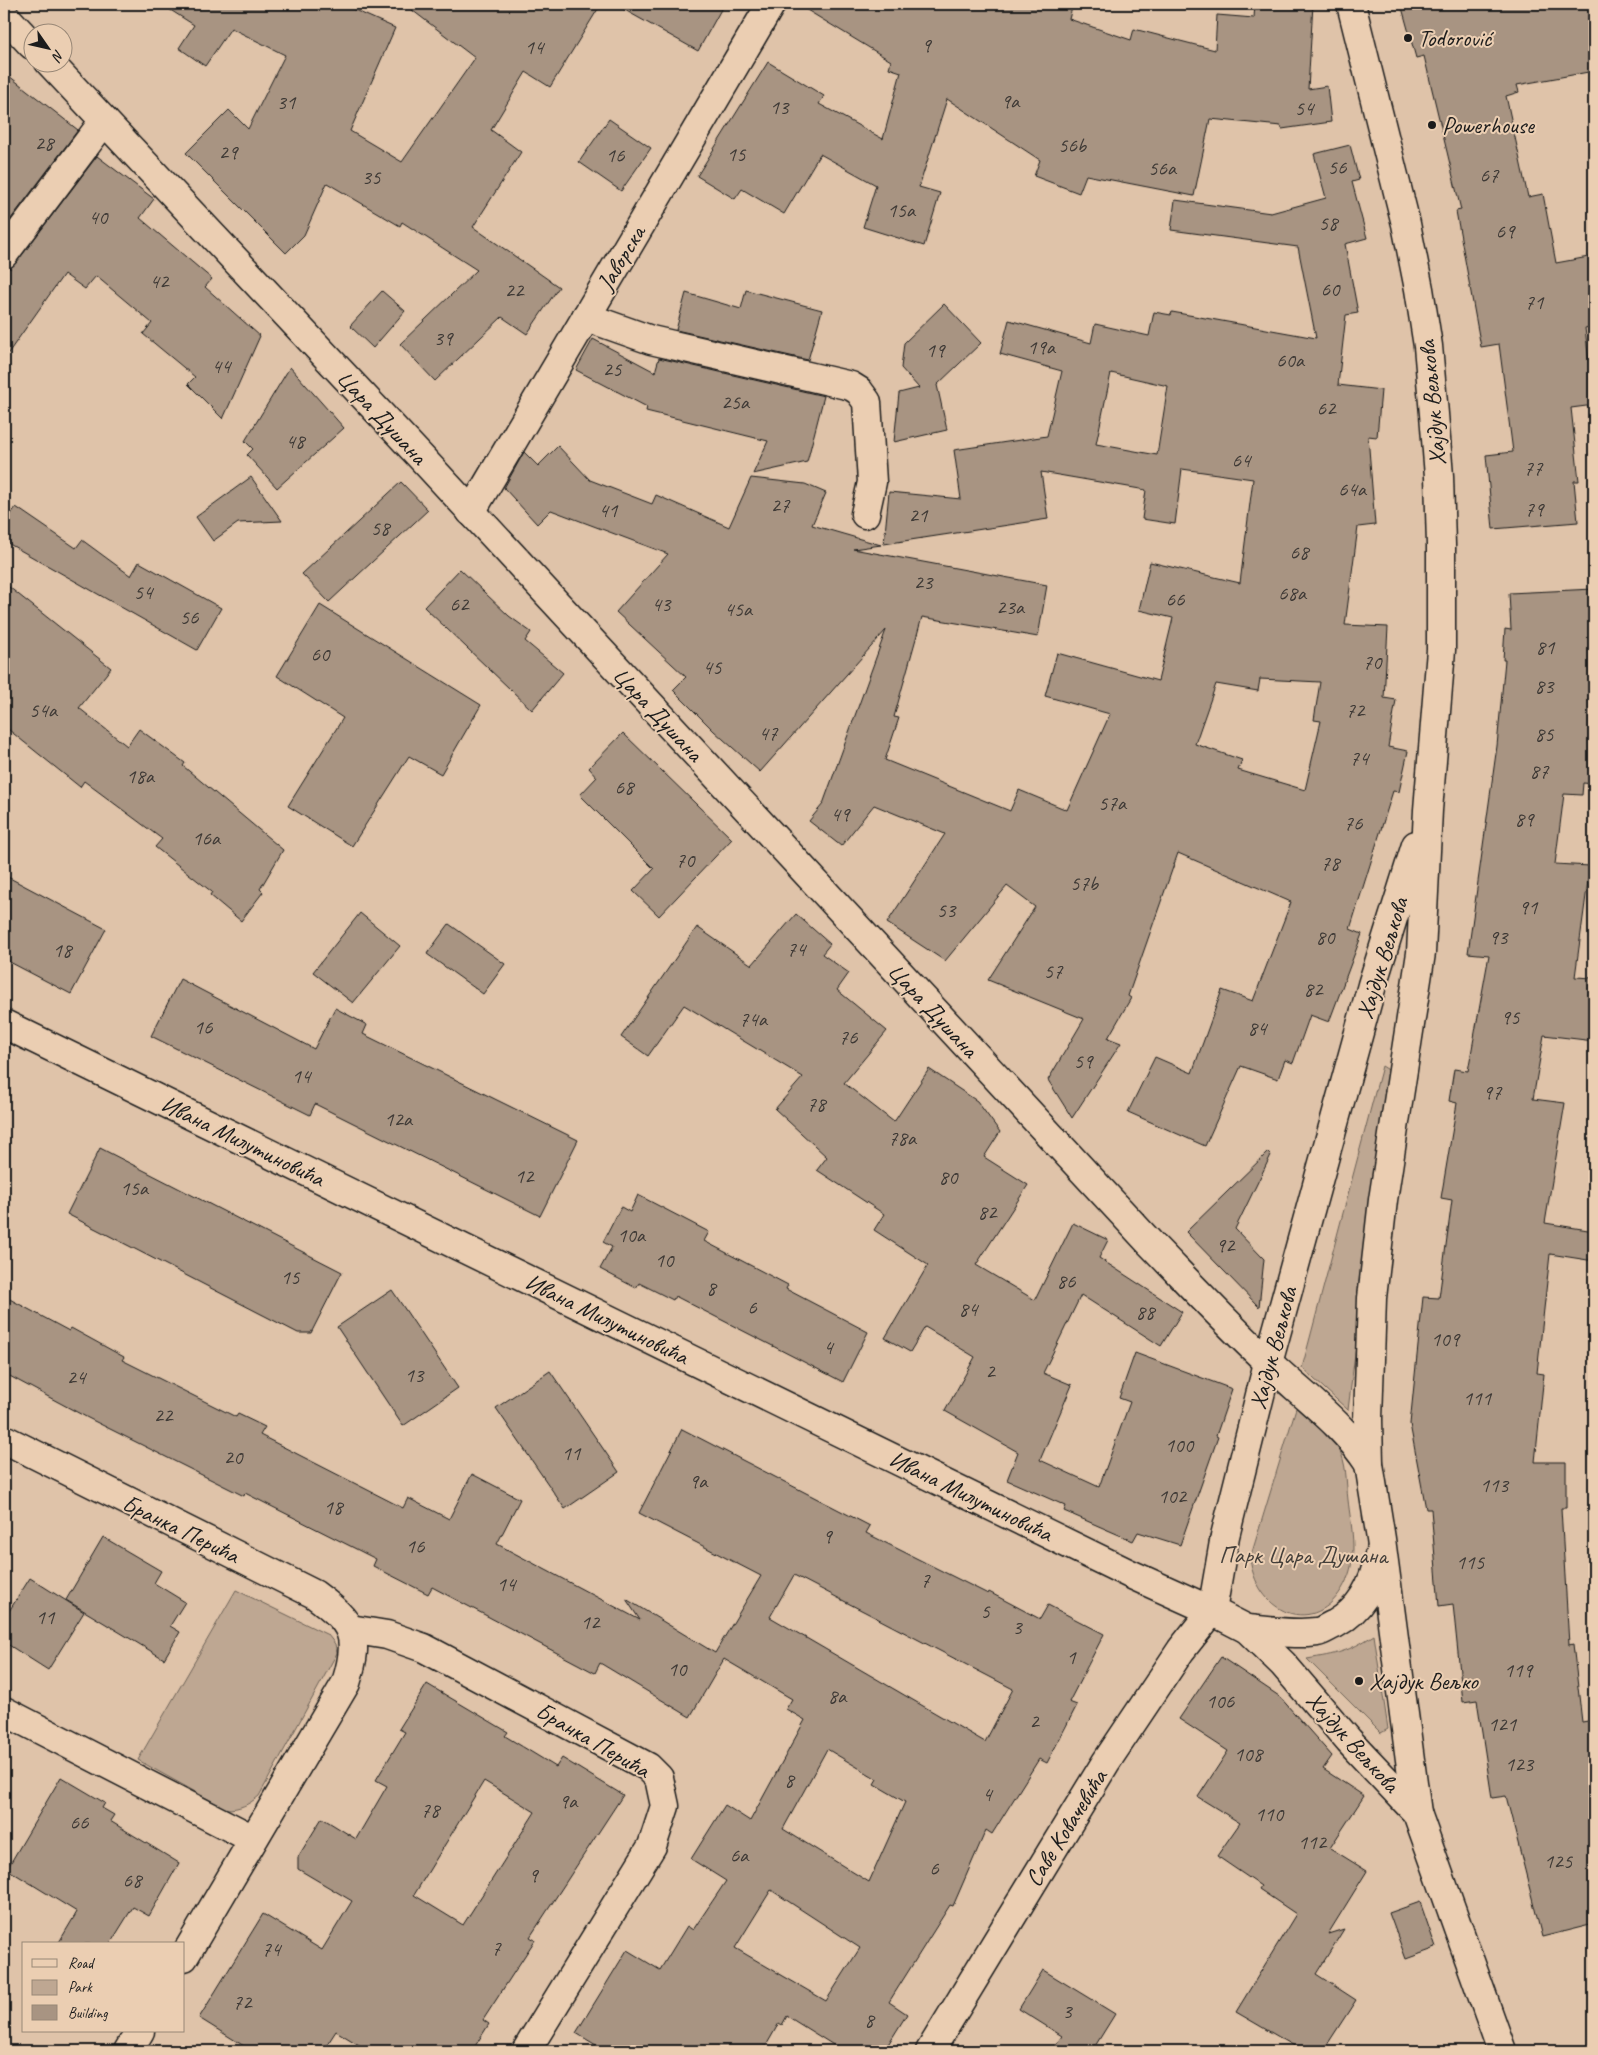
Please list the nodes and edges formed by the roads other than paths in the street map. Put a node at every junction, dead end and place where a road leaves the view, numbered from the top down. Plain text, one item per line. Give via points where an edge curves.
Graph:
1 (771, 4) edge
2 (1351, 4) edge
3 (4, 15) edge
4 (22, 34) edge
5 (58, 72) edge
6 (104, 121) junction
7 (4, 254) edge
8 (586, 318) junction
9 (471, 512) junction
10 (865, 514) dead end
11 (1428, 810) junction
12 (4, 1024) edge
13 (1268, 1363) junction
14 (4, 1439) edge
15 (1370, 1464) junction
16 (1381, 1539) junction
17 (1212, 1611) junction
18 (350, 1629) junction
19 (1247, 1629) junction
20 (4, 1711) edge
21 (1418, 1813) junction
22 (253, 1839) junction
23 (185, 1955) edge
24 (139, 2032) edge
25 (128, 2051) edge
26 (526, 2051) edge
27 (930, 2051) edge
28 (1502, 2051) edge

1 - 8 street, Јаворска
2 - 11 street, Хајдук Вељкова via 1408,233 1428,346 1440,525 1441,650
3 - 4 street
5 - 6 street, Цара Душана
6 - 7 street
6 - 9 street, Цара Душана
8 - 9 street, Јаворска
8 - 10 street via 651,340 851,386 867,402 872,482
9 - 13 street, Цара Душана via 1136,1228
11 - 13 street, Хајдук Вељкова via 1372,985
11 - 15 street, Хајдук Вељкова via 1421,953 1383,1200 1372,1298 1368,1419
12 - 17 street, Ивана Милутиновића via 1130,1574
13 - 15 street, Цара Душана via 1345,1432
13 - 17 street, Хајдук Вељкова via 1226,1536
14 - 18 street, Бранка Перића via 314,1594 338,1612
15 - 16 street, Хајдук Вељкова
16 - 19 street via 1376,1576 1361,1603 1342,1620 1320,1631 1293,1634
16 - 21 street, Хајдук Вељкова
17 - 19 street, Хајдук Вељкова
17 - 27 street, Саве Ковачевића via 1181,1650 1106,1762
18 - 22 street via 353,1655 346,1683
18 - 26 street, Бранка Перића via 387,1635 424,1648 648,1767 659,1778 665,1806 652,1846
19 - 21 street, Хајдук Вељкова via 1283,1664 1349,1741
20 - 22 street
21 - 28 street, Хајдук Вељкова
22 - 23 street
24 - 25 street

